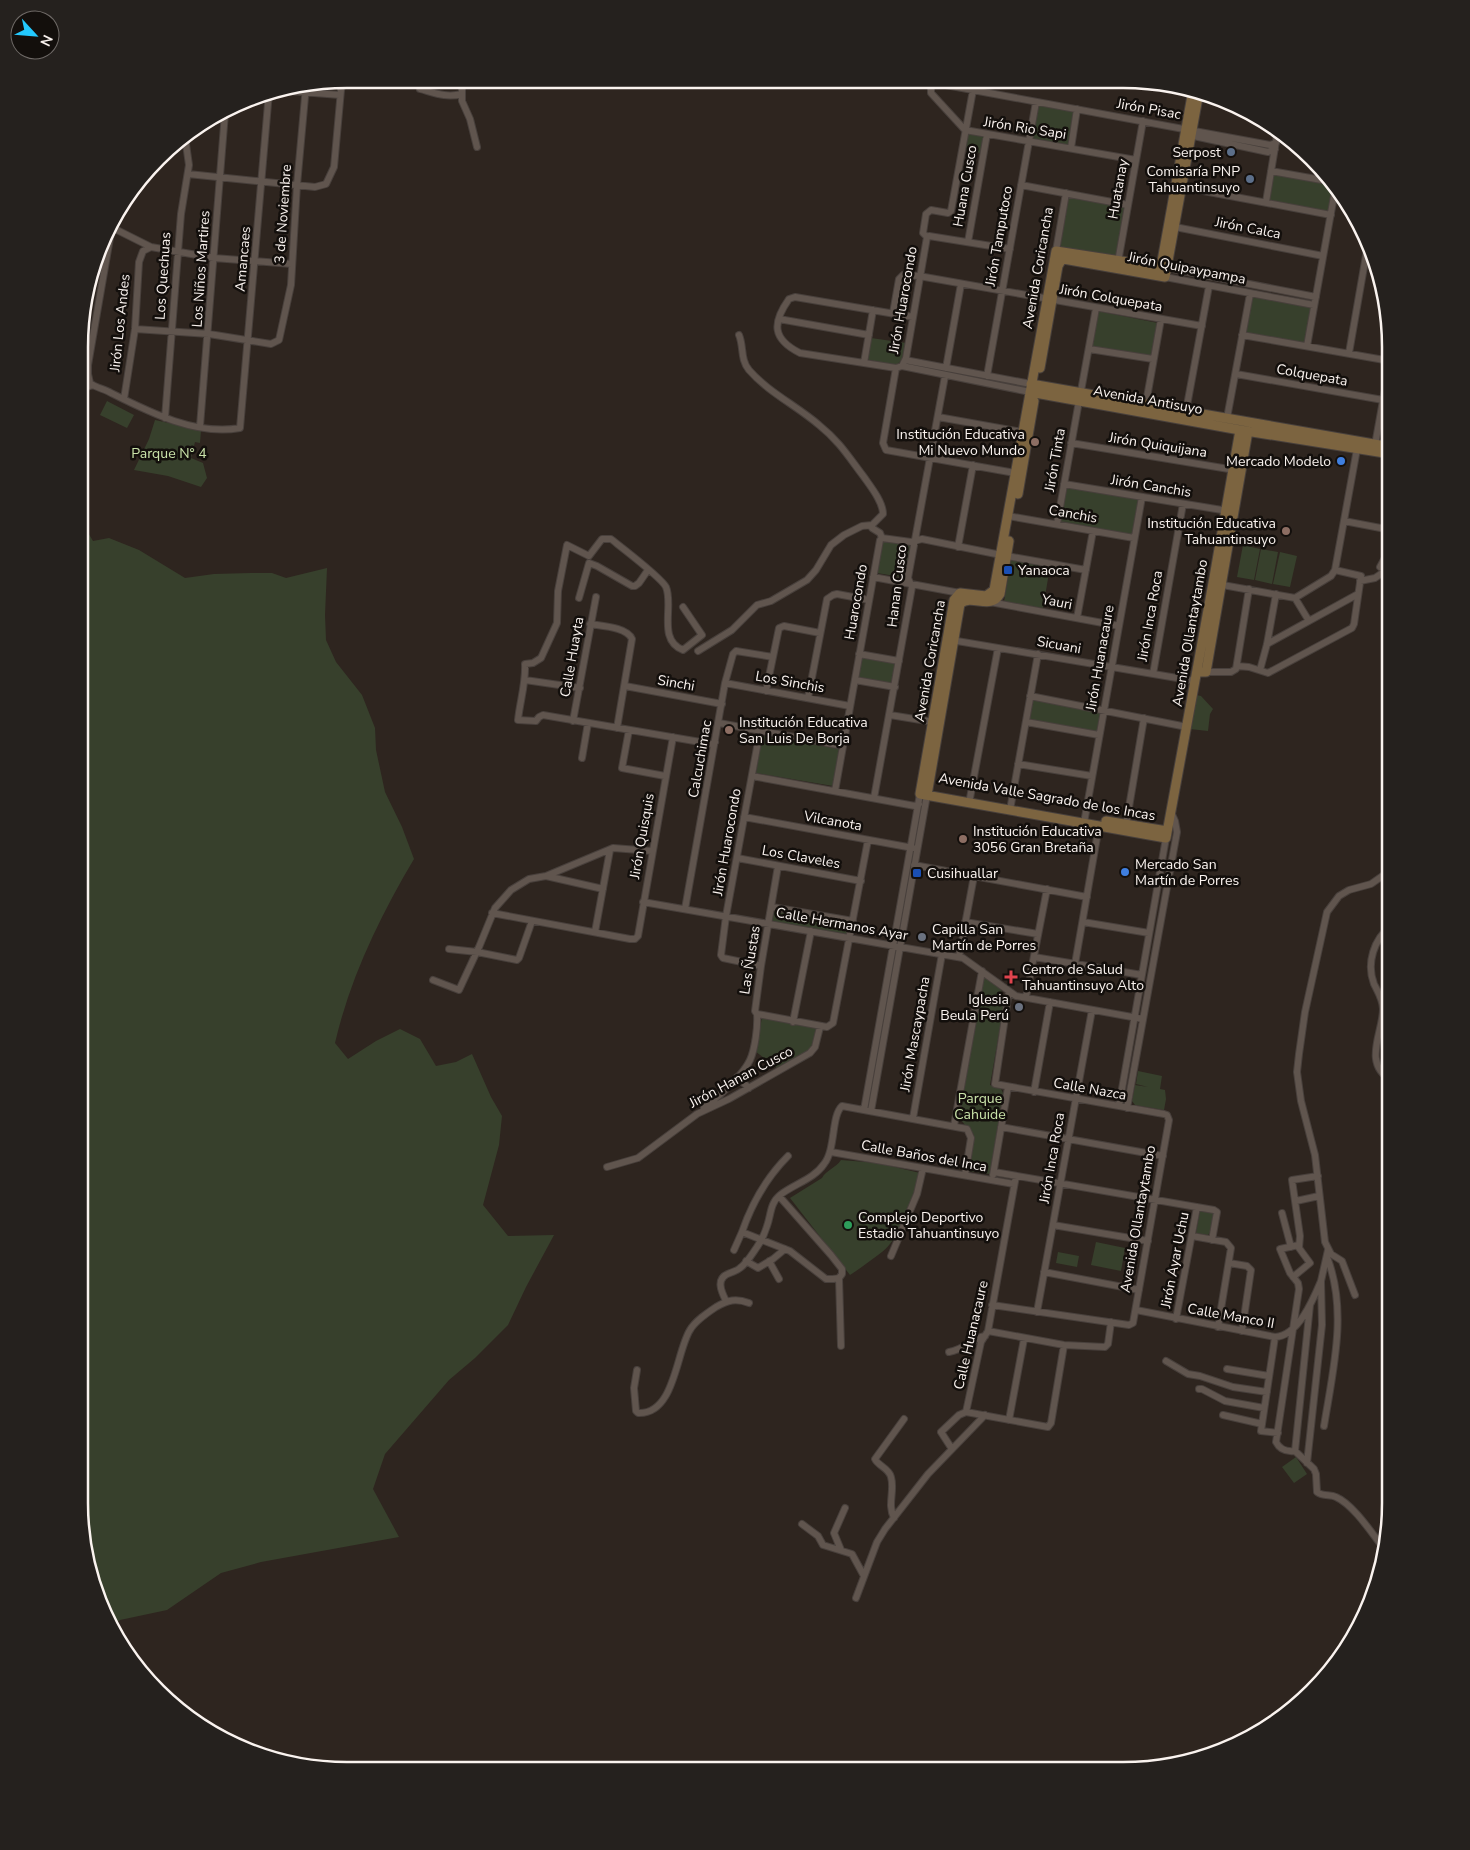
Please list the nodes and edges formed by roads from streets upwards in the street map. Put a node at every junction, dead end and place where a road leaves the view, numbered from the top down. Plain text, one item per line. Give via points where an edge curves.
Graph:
1 (341, 88) edge
2 (420, 88) dead end
3 (462, 88) edge
4 (931, 88) edge
5 (962, 88) edge
6 (973, 90) junction
7 (296, 92) edge
8 (305, 93) junction
9 (462, 94) junction
10 (340, 95) junction
11 (1192, 96) edge
12 (1197, 98) edge
13 (268, 99) edge
14 (1036, 102) junction
15 (1077, 109) junction
16 (226, 117) edge
17 (1143, 121) junction
18 (965, 130) junction
19 (1189, 132) junction
20 (987, 134) junction
21 (1277, 138) edge
22 (1029, 141) junction
23 (186, 143) edge
24 (1276, 146) junction
25 (477, 147) dead end
26 (1071, 148) junction
27 (1136, 160) junction
28 (1271, 171) junction
29 (188, 174) junction
30 (220, 177) junction
31 (1321, 180) edge
32 (261, 182) junction
33 (297, 185) junction
34 (1021, 185) junction
35 (1182, 187) junction
36 (1066, 193) junction
37 (1334, 196) edge
38 (1266, 202) junction
39 (1128, 205) junction
40 (1331, 215) junction
41 (1172, 226) junction
42 (115, 229) edge
43 (927, 237) junction
44 (968, 242) junction
45 (108, 245) edge
46 (151, 247) junction
47 (1010, 248) junction
48 (177, 252) junction
49 (1366, 255) edge
50 (1057, 256) junction
51 (1323, 256) junction
52 (214, 258) junction
53 (255, 260) junction
54 (1118, 262) junction
55 (292, 264) junction
56 (1163, 272) junction
57 (920, 276) junction
58 (961, 284) junction
59 (1209, 286) junction
60 (1002, 291) junction
61 (1250, 294) junction
62 (1316, 297) junction
63 (1049, 299) junction
64 (1314, 305) junction
65 (1096, 308) junction
66 (873, 310) junction
67 (892, 313) junction
68 (913, 317) junction
69 (779, 319) junction
70 (1161, 319) junction
71 (1202, 326) junction
72 (135, 329) junction
73 (172, 331) junction
74 (208, 334) junction
75 (739, 335) dead end
76 (869, 335) junction
77 (1242, 335) junction
78 (249, 339) junction
79 (1307, 346) junction
80 (1089, 349) junction
81 (1349, 353) junction
82 (1382, 357) edge
83 (1153, 359) junction
84 (906, 360) junction
85 (864, 363) junction
86 (88, 365) edge
87 (88, 365) edge
88 (899, 367) junction
89 (946, 368) junction
90 (1236, 374) junction
91 (945, 376) junction
92 (987, 376) junction
93 (93, 385) junction
94 (88, 387) edge
95 (1034, 388) junction
96 (1081, 392) junction
97 (124, 399) junction
98 (1382, 400) edge
99 (1079, 401) junction
100 (1146, 403) junction
101 (1186, 411) junction
102 (1382, 411) edge
103 (938, 417) junction
104 (165, 418) junction
105 (1227, 418) junction
106 (200, 426) junction
107 (1244, 431) junction
108 (1022, 432) junction
109 (1071, 443) junction
110 (1376, 445) junction
111 (1382, 446) edge
112 (1357, 450) junction
113 (1382, 453) edge
114 (930, 459) junction
115 (973, 465) junction
116 (1237, 470) junction
117 (1015, 474) junction
118 (1064, 484) junction
119 (1142, 497) junction
120 (1183, 504) junction
121 (1230, 511) junction
122 (1011, 516) junction
123 (1344, 522) junction
124 (1057, 524) junction
125 (872, 525) junction
126 (1382, 528) edge
127 (1093, 531) junction
128 (882, 538) junction
129 (1134, 538) junction
130 (916, 540) junction
131 (958, 547) junction
132 (1004, 555) junction
133 (1382, 563) edge
134 (1380, 567) dead end
135 (648, 570) junction
136 (1086, 570) junction
137 (1335, 570) junction
138 (1382, 573) edge
139 (873, 577) junction
140 (1361, 578) junction
141 (910, 583) junction
142 (1217, 584) junction
143 (1249, 589) junction
144 (960, 593) junction
145 (1276, 594) junction
146 (1358, 594) junction
147 (596, 597) dead end
148 (579, 598) dead end
149 (1295, 598) junction
150 (869, 600) junction
151 (990, 602) junction
152 (683, 607) dead end
153 (1077, 618) junction
154 (1309, 621) junction
155 (590, 624) junction
156 (1118, 626) junction
157 (820, 633) junction
158 (950, 640) junction
159 (1267, 644) junction
160 (998, 648) junction
161 (698, 651) dead end
162 (859, 654) junction
163 (1038, 654) junction
164 (773, 657) junction
165 (899, 662) junction
166 (1237, 666) junction
167 (1112, 667) junction
168 (1260, 670) junction
169 (1201, 672) junction
170 (1152, 674) junction
171 (526, 680) junction
172 (855, 680) junction
173 (1195, 682) junction
174 (725, 683) junction
175 (625, 686) junction
176 (895, 687) junction
177 (580, 688) junction
178 (766, 691) junction
179 (1030, 696) junction
180 (808, 698) junction
181 (722, 704) junction
182 (850, 706) junction
183 (1104, 710) junction
184 (890, 715) junction
185 (1144, 718) junction
186 (573, 721) junction
187 (933, 722) junction
188 (1026, 722) junction
189 (588, 723) junction
190 (719, 723) junction
191 (1187, 727) junction
192 (617, 728) junction
193 (629, 730) junction
194 (760, 731) junction
195 (1099, 735) junction
196 (673, 737) junction
197 (715, 742) junction
198 (843, 746) junction
199 (582, 758) dead end
200 (1018, 764) junction
201 (665, 776) junction
202 (752, 776) junction
203 (1092, 776) junction
204 (835, 791) junction
205 (923, 795) junction
206 (874, 798) junction
207 (970, 798) junction
208 (1011, 808) junction
209 (1171, 812) junction
210 (744, 817) junction
211 (1084, 821) junction
212 (1126, 824) junction
213 (1099, 826) junction
214 (1167, 834) junction
215 (868, 840) junction
216 (914, 848) junction
217 (610, 850) junction
218 (652, 852) junction
219 (737, 858) junction
220 (914, 865) junction
221 (778, 866) junction
222 (546, 876) junction
223 (974, 876) junction
224 (1382, 876) edge
225 (861, 881) junction
226 (603, 889) junction
227 (1047, 890) junction
228 (1087, 897) junction
229 (643, 902) junction
230 (772, 907) junction
231 (685, 909) junction
232 (492, 913) junction
233 (726, 916) junction
234 (532, 921) junction
235 (854, 921) junction
236 (965, 922) junction
237 (1083, 922) junction
238 (769, 924) junction
239 (811, 931) junction
240 (595, 932) junction
241 (1149, 933) junction
242 (1038, 934) junction
243 (1382, 935) edge
244 (850, 938) junction
245 (896, 946) junction
246 (449, 949) dead end
247 (477, 952) junction
248 (942, 954) junction
249 (959, 956) junction
250 (1034, 956) junction
251 (1076, 964) junction
252 (761, 966) junction
253 (982, 971) junction
254 (1142, 975) junction
255 (433, 980) dead end
256 (1009, 991) junction
257 (1026, 997) junction
258 (1050, 1002) junction
259 (1382, 1005) edge
260 (1092, 1010) junction
261 (757, 1014) junction
262 (1382, 1014) edge
263 (1135, 1018) junction
264 (1143, 1019) junction
265 (793, 1022) junction
266 (820, 1027) junction
267 (1382, 1072) edge
268 (737, 1077) junction
269 (1008, 1087) junction
270 (749, 1088) junction
271 (722, 1092) junction
272 (1034, 1092) junction
273 (729, 1099) junction
274 (1076, 1099) junction
275 (1119, 1106) junction
276 (1127, 1108) junction
277 (868, 1110) junction
278 (697, 1114) junction
279 (1167, 1115) joint
280 (913, 1118) junction
281 (954, 1126) junction
282 (1001, 1127) junction
283 (1068, 1139) junction
284 (831, 1152) junction
285 (788, 1156) dead end
286 (1163, 1156) junction
287 (607, 1167) dead end
288 (923, 1168) junction
289 (994, 1172) junction
290 (965, 1175) junction
291 (1016, 1176) junction
292 (1318, 1176) junction
293 (992, 1180) junction
294 (1060, 1183) junction
295 (1014, 1184) junction
296 (779, 1196) junction
297 (1319, 1196) junction
298 (1155, 1199) junction
299 (1296, 1200) junction
300 (1197, 1206) junction
301 (1282, 1213) dead end
302 (1053, 1225) junction
303 (742, 1232) junction
304 (1192, 1236) junction
305 (761, 1240) junction
306 (1212, 1240) junction
307 (1148, 1241) junction
308 (1299, 1245) junction
309 (1291, 1247) junction
310 (785, 1249) junction
311 (734, 1250) dead end
312 (1327, 1254) junction
313 (891, 1256) dead end
314 (746, 1261) junction
315 (770, 1261) junction
316 (1229, 1262) junction
317 (1044, 1272) junction
318 (1292, 1277) junction
319 (839, 1278) junction
320 (779, 1279) dead end
321 (1321, 1281) junction
322 (1139, 1290) junction
323 (1355, 1295) dead end
324 (726, 1302) junction
325 (749, 1303) dead end
326 (992, 1305) junction
327 (1310, 1305) junction
328 (1136, 1310) junction
329 (1037, 1312) junction
330 (1176, 1318) junction
331 (1111, 1322) junction
332 (1218, 1327) junction
333 (1291, 1330) junction
334 (1242, 1331) junction
335 (986, 1333) junction
336 (1012, 1334) junction
337 (1275, 1338) junction
338 (1024, 1339) junction
339 (1064, 1345) junction
340 (841, 1346) dead end
341 (1106, 1346) junction
342 (949, 1352) dead end
343 (1166, 1361) dead end
344 (1227, 1369) dead end
345 (637, 1370) dead end
346 (1269, 1376) junction
347 (1199, 1389) dead end
348 (1267, 1392) junction
349 (1264, 1408) junction
350 (966, 1412) junction
351 (985, 1415) junction
352 (1223, 1415) dead end
353 (904, 1419) dead end
354 (1009, 1420) junction
355 (1262, 1424) junction
356 (1324, 1426) dead end
357 (1278, 1433) junction
358 (952, 1448) junction
359 (1295, 1451) junction
360 (1307, 1463) junction
361 (845, 1508) dead end
362 (894, 1518) junction
363 (802, 1524) dead end
364 (1379, 1543) edge
365 (841, 1550) junction
366 (864, 1576) junction
367 (856, 1598) dead end

1 - 10 street
2 - 9 street via 443,96
3 - 9 street
4 - 18 street, Jirón Rio Sapi via 931,93
5 - 6 street, Jirón Pisac
6 - 14 street, Jirón Pisac
6 - 18 street, Jirón Huarocondo
7 - 8 street
8 - 10 street
8 - 33 street, 3 de Noviembre
9 - 25 street
10 - 33 street via 334,167 326,184
11 - 19 street
12 - 19 street
13 - 32 street, Amancaes
14 - 15 street, Jirón Pisac
14 - 22 street, Jirón Tamputoco
15 - 17 street, Jirón Pisac
15 - 26 street
16 - 30 street, Los Niños Martires
17 - 19 street, Jirón Pisac
17 - 27 street, Huatanay
18 - 20 street, Jirón Rio Sapi
18 - 43 street, Jirón Huarocondo via 951,211 928,212 923,233
19 - 24 street, Jirón Pisac via 1268,152
19 - 35 street
19 - 41 street
20 - 22 street, Jirón Rio Sapi
20 - 44 street, Huana Cusco
21 - 24 street
22 - 26 street, Jirón Rio Sapi
22 - 34 street, Jirón Tamputoco
23 - 29 street, Los Quechuas
24 - 28 street
26 - 27 street, Jirón Rio Sapi
27 - 39 street, Huatanay
28 - 31 street
28 - 38 street
29 - 30 street
29 - 48 street, Los Quechuas
30 - 32 street
30 - 52 street, Los Niños Martires
32 - 33 street
32 - 53 street, Amancaes
33 - 55 street, 3 de Noviembre
34 - 36 street
34 - 47 street, Jirón Tamputoco
35 - 38 street
35 - 41 street
36 - 39 street
36 - 50 street, Avenida Coricancha
37 - 40 street
38 - 40 street
39 - 54 street, Huatanay
40 - 51 street
41 - 51 street, Jirón Calca
41 - 56 street
42 - 46 street
43 - 44 street
43 - 57 street, Jirón Huarocondo
44 - 47 street
45 - 86 street
46 - 48 street
46 - 72 street, Jirón Los Andes via 143,251 139,262
47 - 60 street, Jirón Tamputoco
48 - 52 street
48 - 73 street, Los Quechuas
49 - 81 street
50 - 54 street, Jirón Quipaypampa
50 - 56 street, Jirón Quipaypampa
50 - 63 street, Avenida Coricancha via 1058,266
51 - 62 street
52 - 53 street
52 - 74 street, Los Niños Martires
53 - 55 street
53 - 78 street, Amancaes
54 - 56 street, Jirón Quipaypampa
55 - 78 street, 3 de Noviembre via 280,337 271,344
56 - 59 street, Jirón Quipaypampa
56 - 62 street
57 - 58 street, Jirón Colquepata
57 - 67 street, Jirón Colquepata via 903,275 899,279
57 - 68 street, Jirón Huarocondo
58 - 60 street, Jirón Colquepata
58 - 89 street
59 - 61 street, Jirón Quipaypampa
59 - 71 street
60 - 63 street, Jirón Colquepata
60 - 92 street, Jirón Tamputoco
61 - 64 street, Jirón Quipaypampa
61 - 77 street
62 - 64 street
63 - 65 street, Jirón Colquepata
63 - 95 street, Avenida Coricancha
64 - 79 street
65 - 70 street, Jirón Colquepata
65 - 80 street
66 - 67 street
66 - 69 street via 795,297 787,301
66 - 76 street, Jirón Huarocondo
67 - 68 street
68 - 84 street, Jirón Huarocondo
69 - 76 street
69 - 85 street, Avenida Antisuyo via 779,336 795,350 810,356
70 - 71 street, Jirón Colquepata
70 - 83 street
71 - 101 street
72 - 73 street
72 - 97 street, Jirón Los Andes
73 - 74 street
73 - 104 street, Los Quechuas
74 - 78 street
74 - 106 street, Los Niños Martires
75 - 125 street via 742,358 751,372 844,448 870,485 883,508 883,514
76 - 85 street, Jirón Huarocondo
77 - 79 street
77 - 90 street
78 - 106 street, Amancaes via 240,428
79 - 81 street
80 - 83 street
80 - 96 street
81 - 82 street
83 - 100 street
84 - 88 street, Jirón Huarocondo
84 - 89 street, Avenida Antisuyo
85 - 88 street, Avenida Antisuyo
87 - 93 street
88 - 91 street, Avenida Antisuyo
88 - 114 street, Jirón Huarocondo via 883,447
89 - 92 street, Avenida Antisuyo
90 - 98 street, Colquepata
90 - 105 street
91 - 95 street, Avenida Antisuyo
91 - 103 street, Hanan Cusco
92 - 95 street, Avenida Antisuyo
93 - 94 street
93 - 97 street
95 - 96 street, Avenida Antisuyo
95 - 99 street, Avenida Antisuyo
95 - 108 street, Avenida Coricancha
95 - 122 street, Avenida Coricancha
96 - 100 street, Avenida Antisuyo
97 - 104 street
99 - 107 street, Avenida Antisuyo
99 - 109 street, Jirón Tinta
100 - 101 street, Avenida Antisuyo
101 - 105 street, Avenida Antisuyo
102 - 110 street
103 - 108 street
103 - 114 street, Hanan Cusco
104 - 106 street
105 - 110 street, Avenida Antisuyo
107 - 112 street, Avenida Antisuyo
107 - 116 street, Avenida Ollantaytambo
108 - 117 street, Avenida Coricancha
109 - 116 street, Jirón Quiquijana
109 - 118 street, Jirón Tinta
110 - 111 street, Avenida Antisuyo
112 - 113 street, Avenida Antisuyo
112 - 123 street
114 - 115 street
114 - 130 street, Hanan Cusco
115 - 117 street
115 - 131 street
116 - 121 street, Avenida Ollantaytambo
117 - 122 street, Avenida Coricancha
118 - 119 street, Jirón Canchis
118 - 124 street, Jirón Tinta
119 - 120 street, Jirón Canchis
119 - 129 street, Jirón Huanacaure
120 - 121 street, Jirón Canchis
120 - 170 street, Jirón Inca Roca
121 - 142 street, Avenida Ollantaytambo
122 - 124 street, Canchis
122 - 132 street, Avenida Coricancha
123 - 126 street
123 - 137 street
124 - 127 street, Canchis
125 - 128 street
125 - 161 street via 862,526 831,545 806,580 771,601 757,605 732,630
127 - 129 street, Canchis
127 - 136 street
128 - 130 street
128 - 139 street, Huarocondo
129 - 156 street, Jirón Huanacaure
130 - 131 street
130 - 141 street, Hanan Cusco via 908,578
131 - 132 street
132 - 136 street
132 - 144 street, Avenida Coricancha via 992,594
132 - 151 street, Avenida Coricancha via 1000,594
133 - 134 street
135 - 148 street via 635,586 589,563
135 - 152 street via 667,589 668,630 674,644 684,650 702,635
135 - 171 street via 608,538 602,539 589,556 567,545 558,591 557,623 541,658 525,664
136 - 153 street
137 - 140 street
137 - 149 street via 1331,576
138 - 140 street via 1375,578
139 - 141 street
139 - 150 street, Huarocondo
140 - 146 street
141 - 144 street
141 - 165 street, Hanan Cusco via 912,587
142 - 143 street
142 - 169 street, Avenida Ollantaytambo
143 - 145 street
143 - 166 street
144 - 158 street, Avenida Coricancha via 954,600
145 - 149 street
145 - 159 street
146 - 154 street
146 - 168 street via 1352,628 1268,673
147 - 155 street, Calle Huayta
149 - 154 street
150 - 157 street via 837,594 827,599
150 - 162 street, Huarocondo
151 - 153 street, Yauri
151 - 158 street, Avenida Coricancha via 962,601
153 - 156 street, Yauri
154 - 159 street
155 - 175 street via 631,635
155 - 177 street, Calle Huayta
156 - 167 street, Jirón Huanacaure
157 - 164 street via 782,626
157 - 180 street
158 - 160 street, Sicuani
158 - 187 street, Avenida Coricancha
158 - 205 street, Avenida Coricancha
159 - 168 street
160 - 163 street, Sicuani
160 - 207 street
162 - 165 street
162 - 172 street, Huarocondo
163 - 167 street, Sicuani
163 - 179 street
164 - 174 street, Calcuchimac via 736,651
164 - 178 street
165 - 176 street, Hanan Cusco
166 - 168 street
166 - 169 street via 1231,672
167 - 170 street, Sicuani
167 - 183 street, Jirón Huanacaure
169 - 173 street, Avenida Ollantaytambo
170 - 173 street, Sicuani
171 - 177 street
171 - 186 street via 518,720 536,722 543,715
172 - 176 street
172 - 182 street, Huarocondo
173 - 191 street, Avenida Ollantaytambo
174 - 178 street, Los Sinchis
174 - 181 street, Calcuchimac
175 - 181 street, Sinchi
175 - 192 street
176 - 184 street, Hanan Cusco
177 - 186 street, Calle Huayta
178 - 180 street, Los Sinchis
179 - 183 street
179 - 188 street
180 - 182 street, Los Sinchis
181 - 190 street, Calcuchimac
182 - 198 street, Huarocondo
183 - 185 street
183 - 195 street, Jirón Huanacaure
184 - 187 street
184 - 206 street, Hanan Cusco
185 - 191 street
185 - 212 street
186 - 189 street
187 - 205 street, Avenida Coricancha
188 - 195 street
188 - 200 street
189 - 192 street
189 - 199 street
190 - 194 street
190 - 197 street, Calcuchimac
191 - 209 street, Avenida Ollantaytambo
192 - 193 street
193 - 196 street
193 - 201 street via 622,768
194 - 198 street
194 - 202 street, Jirón Huarocondo
195 - 203 street, Jirón Huanacaure
196 - 197 street
196 - 201 street, Jirón Quisquis
197 - 231 street, Calcuchimac
198 - 204 street, Huarocondo
200 - 203 street
200 - 208 street
201 - 218 street, Jirón Quisquis
202 - 204 street, Avenida Valle Sagrado de los Incas
202 - 210 street, Jirón Huarocondo
203 - 211 street, Jirón Huanacaure
204 - 206 street, Avenida Valle Sagrado de los Incas
205 - 206 street, Avenida Valle Sagrado de los Incas via 915,806
205 - 207 street, Avenida Valle Sagrado de los Incas
205 - 208 street, Avenida Valle Sagrado de los Incas
205 - 216 street, Avenida Coricancha
205 - 216 street, Avenida Coricancha
207 - 208 street, Avenida Valle Sagrado de los Incas
208 - 211 street, Avenida Valle Sagrado de los Incas
209 - 214 street, Avenida Ollantaytambo
209 - 264 street, Avenida Ollantaytambo via 1177,832
210 - 215 street, Vilcanota
210 - 219 street, Jirón Huarocondo
211 - 212 street, Avenida Valle Sagrado de los Incas
211 - 213 street, Avenida Valle Sagrado de los Incas
212 - 214 street, Avenida Valle Sagrado de los Incas
213 - 214 street, Avenida Valle Sagrado de los Incas
213 - 228 street
214 - 241 street, Avenida Ollantaytambo
215 - 216 street, Vilcanota
215 - 225 street
216 - 220 street, Avenida Coricancha
216 - 245 street, Avenida Coricancha
217 - 218 street via 617,847
217 - 222 street
217 - 226 street
218 - 229 street, Jirón Quisquis
219 - 221 street, Los Claveles
219 - 233 street, Jirón Huarocondo
220 - 223 street
220 - 245 street, Avenida Coricancha
221 - 225 street, Los Claveles
221 - 230 street, Las Ñustas
222 - 226 street
222 - 232 street via 529,879 511,890
223 - 227 street
223 - 236 street
224 - 292 street via 1339,896 1327,912 1322,929 1297,1064 1301,1101
225 - 235 street
226 - 240 street
227 - 228 street
227 - 242 street
228 - 237 street
229 - 231 street, Calle Hermanos Ayar
229 - 240 street, Jirón Quisquis via 635,939
230 - 235 street
230 - 238 street, Las Ñustas
231 - 233 street, Calle Hermanos Ayar
232 - 234 street
232 - 247 street
233 - 238 street, Calle Hermanos Ayar
233 - 252 street, Jirón Huarocondo via 723,958
234 - 240 street
234 - 247 street via 517,960
235 - 244 street
236 - 242 street
236 - 249 street
237 - 241 street
237 - 251 street
238 - 239 street, Calle Hermanos Ayar
238 - 252 street, Las Ñustas
239 - 244 street, Calle Hermanos Ayar
239 - 265 street
241 - 254 street, Avenida Ollantaytambo
242 - 250 street
243 - 259 street via 1370,966
244 - 245 street, Calle Hermanos Ayar
244 - 266 street, Las Ñustas via 833,1023
245 - 248 street, Calle Hermanos Ayar
245 - 277 street, Avenida Coricancha
246 - 247 street
247 - 255 street via 459,990
248 - 249 street, Calle Hermanos Ayar
248 - 280 street, Jirón Mascaypacha
249 - 253 street, Calle Hermanos Ayar
250 - 251 street
250 - 257 street
251 - 254 street
252 - 261 street, Las Ñustas
253 - 256 street, Calle Hermanos Ayar
253 - 281 street
254 - 263 street, Avenida Ollantaytambo
256 - 257 street, Calle Hermanos Ayar
256 - 269 street via 994,1082
257 - 258 street, Calle Hermanos Ayar
258 - 260 street, Calle Hermanos Ayar
258 - 272 street
260 - 263 street, Calle Hermanos Ayar
260 - 274 street, Jirón Inca Roca
261 - 265 street, Las Ñustas
261 - 268 street via 758,1025 750,1060
262 - 267 street via 1375,1052
263 - 264 street, Calle Hermanos Ayar
263 - 275 street, Avenida Ollantaytambo
264 - 276 street, Avenida Ollantaytambo
265 - 266 street, Las Ñustas
266 - 270 street, Jirón Hanan Cusco via 815,1047 810,1053
268 - 270 street
268 - 271 street
269 - 272 street, Calle Nazca
269 - 282 street
270 - 273 street, Jirón Hanan Cusco
271 - 273 street
271 - 278 street
272 - 274 street, Calle Nazca
273 - 278 street, Jirón Hanan Cusco
274 - 275 street, Calle Nazca
274 - 283 street, Jirón Inca Roca
275 - 276 street, Calle Nazca
276 - 279 street, Calle Nazca
277 - 280 street
277 - 284 street via 839,1108
278 - 287 street, Jirón Hanan Cusco via 638,1158
279 - 286 street, Avenida Ollantaytambo
280 - 281 street
281 - 290 street via 967,1129 971,1134
282 - 283 street
282 - 289 street
283 - 286 street
283 - 294 street, Jirón Inca Roca
284 - 288 street, Calle Baños del Inca
284 - 296 street via 822,1167
285 - 303 street via 763,1184
286 - 298 street, Avenida Ollantaytambo
288 - 290 street, Calle Baños del Inca
288 - 313 street via 917,1194
289 - 291 street, Calle Baños del Inca
289 - 293 street
290 - 293 street, Calle Baños del Inca
291 - 294 street, Calle Baños del Inca
291 - 295 street, Calle Huanacaure
292 - 297 street
292 - 299 street via 1292,1180
293 - 295 street, Calle Baños del Inca
294 - 298 street, Calle Baños del Inca
294 - 302 street, Jirón Inca Roca
295 - 326 street, Calle Huanacaure
296 - 305 street via 770,1210
296 - 319 street via 832,1255 842,1270
297 - 299 street
297 - 312 street
298 - 300 street, Calle Baños del Inca
298 - 307 street, Avenida Ollantaytambo
299 - 308 street
300 - 304 street, Jirón Ayar Uchu
300 - 306 street, Calle Baños del Inca via 1217,1212
301 - 309 street
302 - 307 street
302 - 317 street, Jirón Inca Roca
303 - 305 street
303 - 311 street
304 - 306 street
304 - 330 street, Jirón Ayar Uchu
305 - 310 street
305 - 314 street
306 - 316 street via 1229,1244
307 - 322 street, Avenida Ollantaytambo
308 - 309 street
308 - 318 street via 1310,1263
309 - 318 street via 1280,1250
310 - 315 street
310 - 319 street via 826,1278
312 - 321 street
312 - 323 street via 1342,1261
312 - 356 street via 1336,1286 1338,1321
314 - 315 street via 758,1268
314 - 324 street via 739,1270 727,1274 721,1281 720,1289
315 - 320 street
316 - 332 street
316 - 334 street via 1251,1270
317 - 322 street
317 - 329 street, Jirón Inca Roca
318 - 333 street via 1299,1289
319 - 340 street
321 - 327 street, Calle Manco II
321 - 360 street via 1322,1325
322 - 328 street, Avenida Ollantaytambo
324 - 325 street
324 - 345 street via 693,1326 664,1397 644,1413 636,1411 634,1388
326 - 329 street
326 - 335 street, Calle Huanacaure
327 - 333 street, Calle Manco II
327 - 359 street
328 - 330 street, Calle Manco II
328 - 331 street, Avenida Ollantaytambo via 1133,1323 1129,1325
329 - 331 street
330 - 332 street, Calle Manco II
331 - 341 street
332 - 334 street, Calle Manco II
333 - 337 street, Calle Manco II
333 - 357 street
334 - 337 street, Calle Manco II
335 - 336 street
335 - 342 street via 960,1350
335 - 350 street, Calle Huanacaure via 981,1342
336 - 338 street
336 - 341 street
337 - 346 street
338 - 339 street
338 - 354 street
339 - 341 street
339 - 354 street via 1051,1423 1048,1427
343 - 348 street via 1188,1374 1233,1388
344 - 346 street
346 - 348 street
347 - 349 street via 1225,1401
348 - 349 street
349 - 355 street
350 - 351 street
350 - 358 street via 941,1432
351 - 354 street
351 - 358 street
352 - 355 street
353 - 362 street via 875,1459 891,1475 890,1506
355 - 357 street via 1261,1431
357 - 359 street via 1278,1445 1287,1451
358 - 362 street
359 - 360 street
360 - 364 street via 1316,1474 1317,1492 1338,1498
361 - 365 street via 834,1532
362 - 366 street via 877,1542
363 - 365 street via 824,1544
365 - 366 street via 852,1554
366 - 367 street

